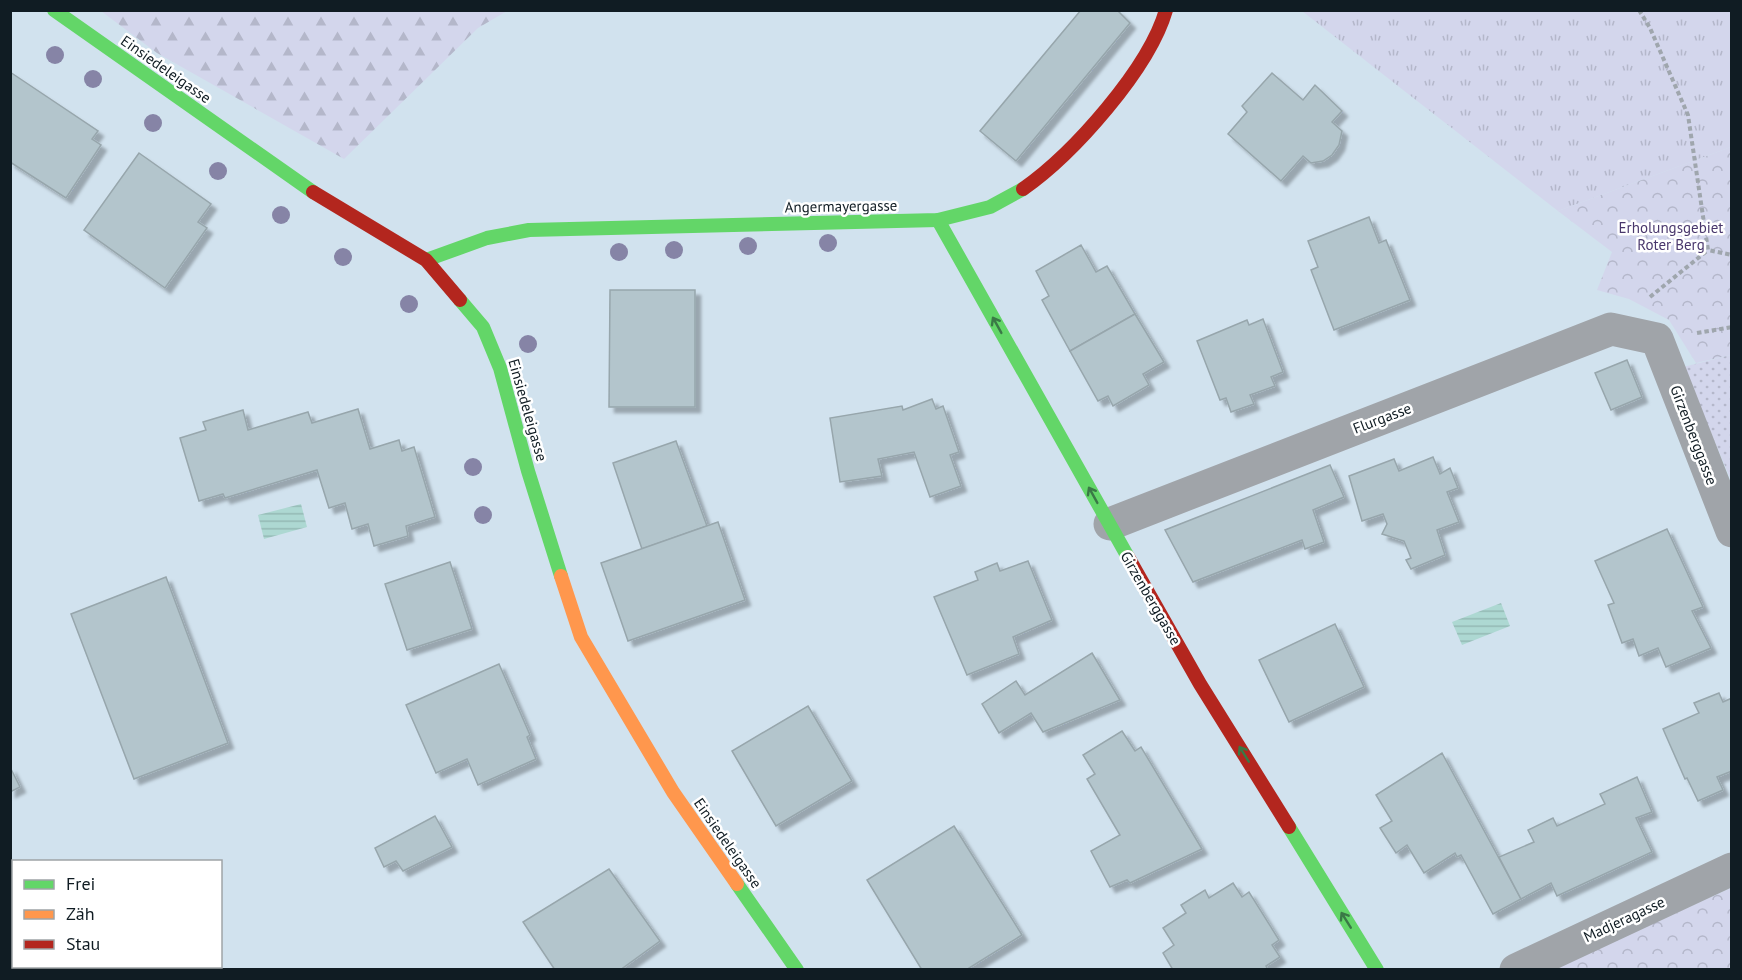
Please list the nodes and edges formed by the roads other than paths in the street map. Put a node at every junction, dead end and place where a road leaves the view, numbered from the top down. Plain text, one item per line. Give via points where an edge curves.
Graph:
1 (54, 10) edge
2 (1166, 10) edge
3 (938, 220) junction
4 (426, 260) junction
5 (1657, 339) joint
6 (1110, 524) junction
7 (1731, 531) edge
8 (1731, 869) edge
9 (797, 969) edge
10 (1377, 969) edge
11 (1516, 969) edge

1 - 4 street, Einsiedeleigasse via 322,198
2 - 3 street, Angermayergasse via 1153,44 1136,70 1061,158 1007,199 979,213
3 - 4 street, Angermayergasse via 529,230 487,238
6 -> 3 street, Girzenberggasse
4 - 9 street, Einsiedeleigasse via 483,327 500,368 581,638 673,792
5 - 6 street, Flurgasse via 1611,329
5 - 7 street, Girzenberggasse
10 -> 6 street, Girzenberggasse via 1200,684
8 - 11 street, Madjeragasse

